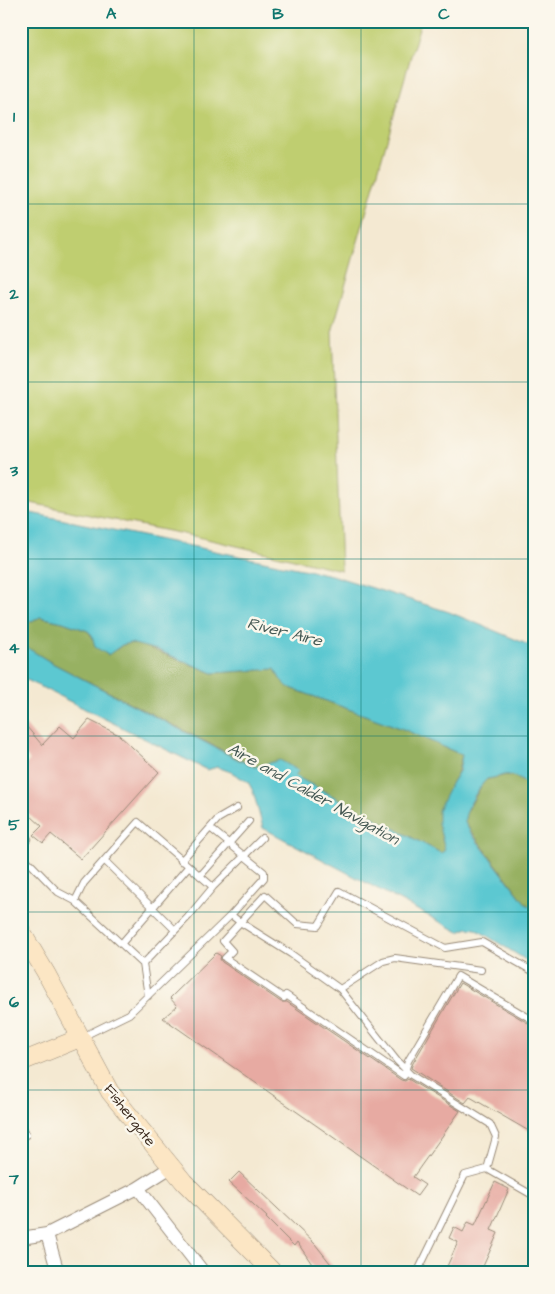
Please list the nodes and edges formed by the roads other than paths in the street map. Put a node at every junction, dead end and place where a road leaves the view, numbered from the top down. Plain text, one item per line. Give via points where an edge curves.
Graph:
1 (237, 808) dead end
2 (249, 821) dead end
3 (210, 828) junction
4 (262, 838) dead end
5 (28, 839) dead end
6 (230, 843) junction
7 (21, 846) edge
8 (21, 854) edge
9 (245, 855) junction
10 (104, 861) junction
11 (181, 861) junction
12 (188, 866) junction
13 (200, 876) junction
14 (213, 887) junction
15 (75, 901) junction
16 (152, 908) junction
17 (231, 915) junction
18 (240, 922) junction
19 (175, 930) junction
20 (21, 931) edge
21 (121, 944) junction
22 (143, 964) junction
23 (481, 970) dead end
24 (534, 972) edge
25 (340, 989) junction
26 (148, 996) junction
27 (534, 1014) edge
28 (80, 1038) junction
29 (21, 1062) edge
30 (406, 1069) junction
31 (21, 1126) edge
32 (26, 1135) dead end
33 (172, 1168) junction
34 (487, 1169) junction
35 (138, 1188) junction
36 (534, 1196) edge
37 (47, 1234) junction
38 (21, 1238) edge
39 (58, 1273) edge
40 (204, 1273) edge
41 (274, 1273) edge
42 (422, 1273) edge

1 - 3 lane
2 - 6 lane
3 - 6 lane
3 - 11 lane
4 - 9 lane
5 - 7 lane
6 - 9 lane
6 - 13 lane
8 - 15 lane via 58,892
9 - 14 lane
9 - 17 lane via 263,870 264,878
10 - 11 lane via 138,822
10 - 15 lane via 84,883
10 - 16 lane
11 - 12 lane
12 - 13 lane
12 - 16 lane
13 - 14 lane
14 - 19 lane
15 - 21 lane
16 - 19 lane
16 - 21 lane
17 - 18 lane
17 - 26 lane
18 - 24 lane via 264,895 297,924 318,926 339,891 445,948 482,942
18 - 25 lane
18 - 30 lane via 223,941 232,951 225,958 284,998 286,995 404,1076
19 - 22 lane
20 - 28 main road, Fishergate
21 - 22 lane
22 - 26 lane
23 - 25 lane via 395,958 383,961
25 - 30 lane
26 - 28 lane via 129,1014
27 - 30 lane via 531,1019 458,976
28 - 29 main road
28 - 33 main road, Fishergate via 110,1092
30 - 34 lane via 490,1124 496,1136
31 - 32 lane
33 - 35 street
33 - 41 main road, Fishergate
34 - 36 lane
34 - 42 lane via 464,1175 420,1267
35 - 37 street
35 - 40 street
37 - 38 street
37 - 39 street

